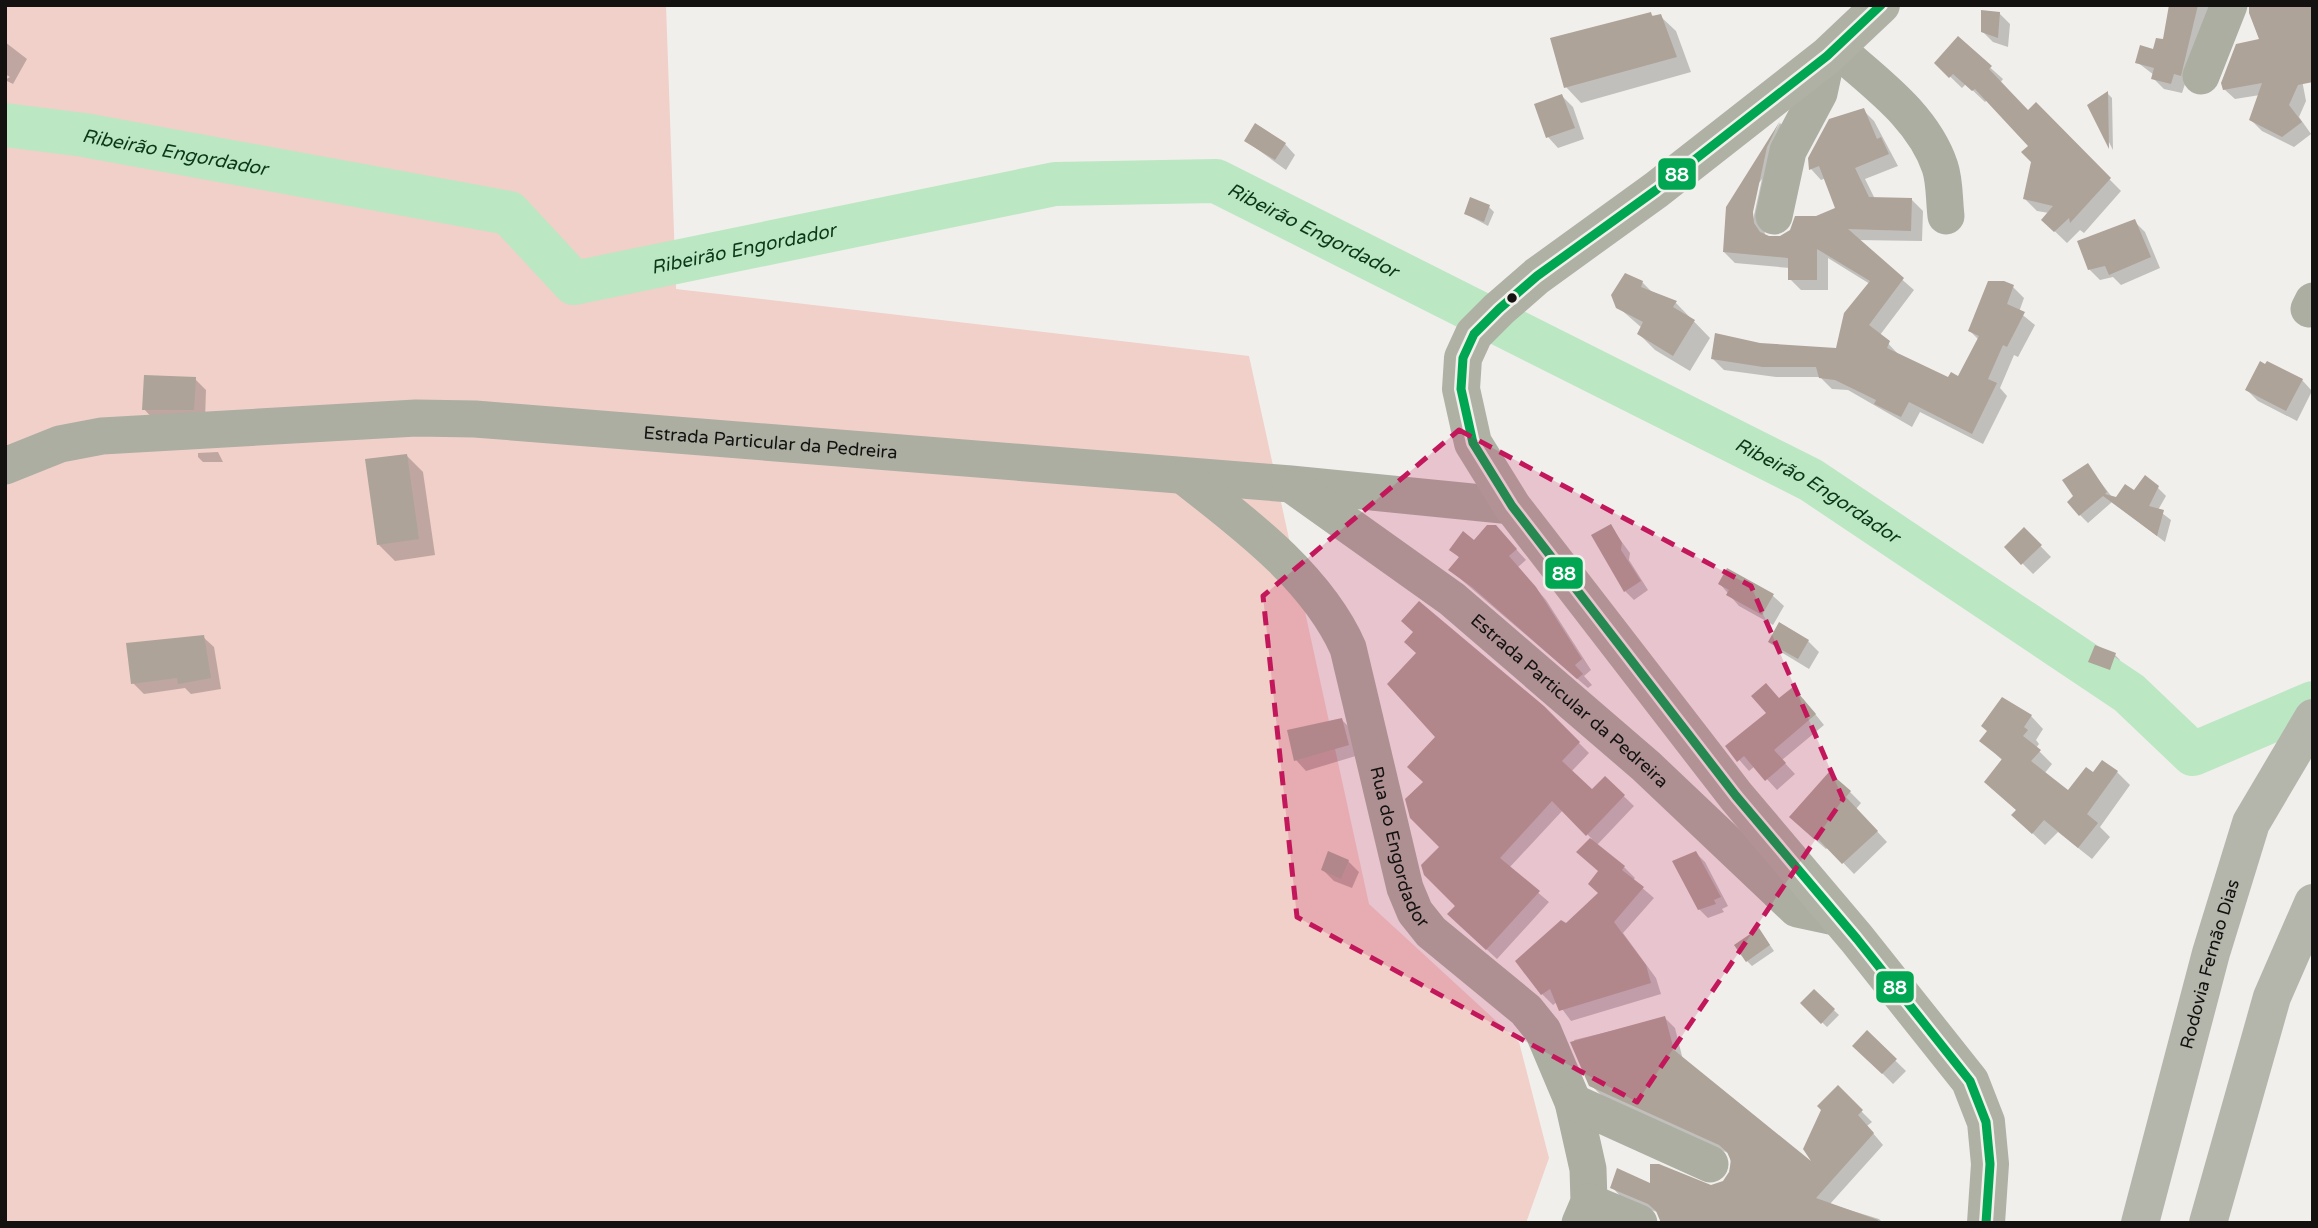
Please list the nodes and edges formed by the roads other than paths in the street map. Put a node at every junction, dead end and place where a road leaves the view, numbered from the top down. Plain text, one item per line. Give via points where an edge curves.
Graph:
1 (1881, 5) edge
2 (2230, 5) edge
3 (1832, 52) junction
4 (2202, 76) dead end
5 (1773, 216) dead end
6 (1946, 216) dead end
7 (5, 466) edge
8 (1186, 478) junction
9 (1291, 484) junction
10 (1511, 506) junction
11 (2313, 718) edge
12 (2310, 908) edge
13 (1839, 918) junction
14 (1573, 1102) junction
15 (1710, 1164) dead end
16 (1584, 1212) edge
17 (1639, 1223) edge
18 (1986, 1223) edge
19 (2140, 1223) edge
20 (2208, 1223) edge

1 - 3 main road
2 - 4 street
3 - 5 street via 1819,93 1788,151
3 - 6 street via 1890,95 1925,134 1940,169
3 - 10 main road via 1537,276 1474,334 1463,358 1461,389 1474,443
7 - 8 street, Estrada Particular da Pedreira via 60,444 102,436 416,418 475,419
8 - 9 street, Estrada Particular da Pedreira
8 - 14 street, Rua do Engordador via 1261,537 1336,621 1348,648 1405,888 1415,912 1432,932 1536,1019
9 - 10 street, Estrada Particular da Pedreira
9 - 13 street, Estrada Particular da Pedreira via 1452,599 1646,765 1797,909
10 - 13 main road via 1736,796
11 - 19 highway, Rodovia Fernão Dias via 2251,823 2211,953
12 - 20 highway via 2273,997
13 - 18 main road via 1970,1081 1986,1122 1990,1164
14 - 15 street
14 - 16 street, Rua do Engordador via 1588,1169
16 - 17 street

